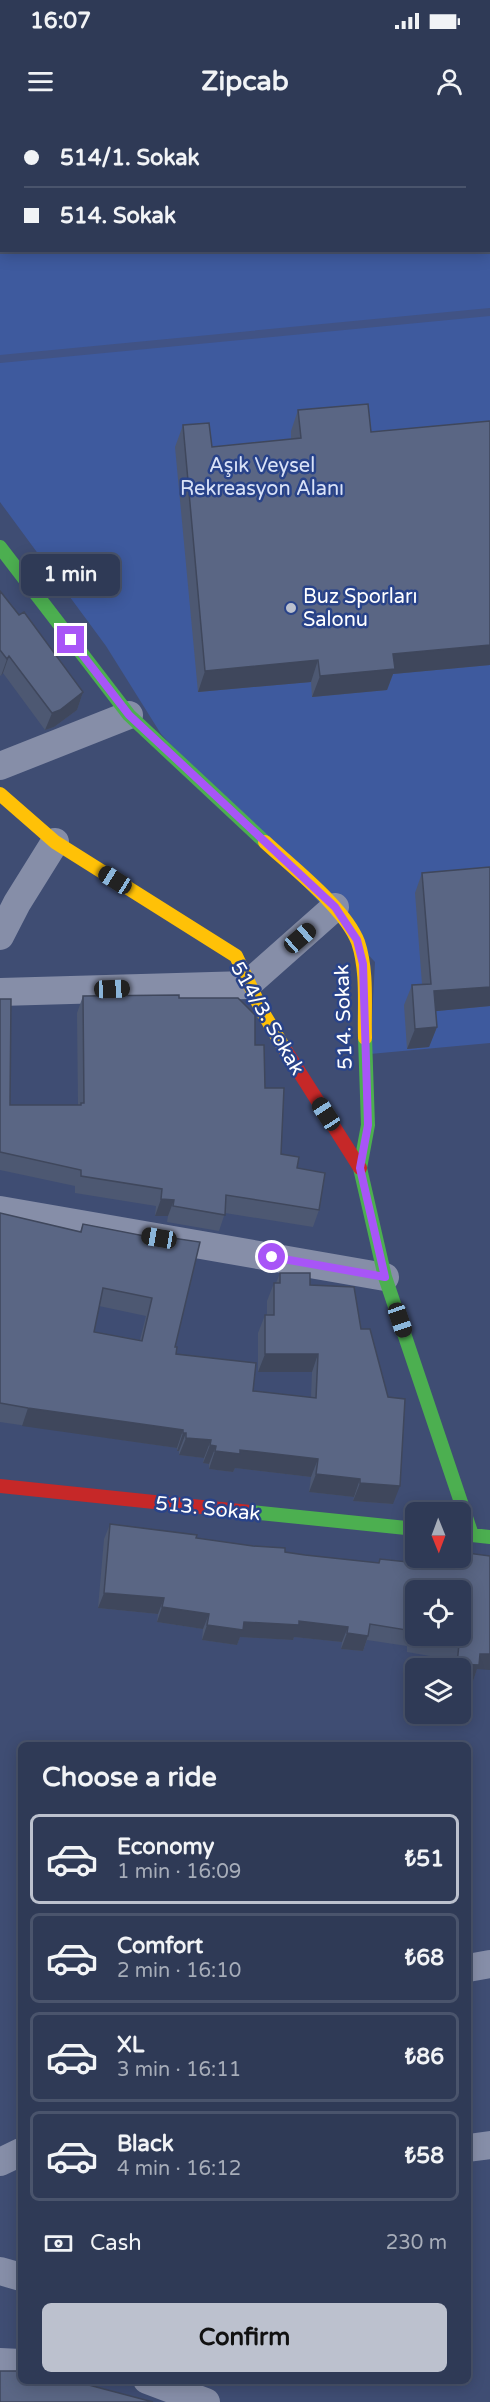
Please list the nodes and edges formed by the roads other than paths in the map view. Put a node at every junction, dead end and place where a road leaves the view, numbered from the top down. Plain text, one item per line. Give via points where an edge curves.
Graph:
1 (0, 547) edge
2 (129, 715) junction
3 (0, 766) edge
4 (0, 794) edge
5 (55, 842) junction
6 (8, 897) edge
7 (335, 907) junction
8 (0, 936) edge
9 (247, 985) junction
10 (0, 992) edge
11 (360, 1168) junction
12 (0, 1210) edge
13 (385, 1277) junction
14 (0, 1486) edge
15 (405, 1528) edge
16 (474, 1535) edge
17 (490, 1964) edge
18 (471, 1967) edge
19 (490, 2145) edge
20 (471, 2148) edge
21 (18, 2153) edge
22 (0, 2162) edge
23 (0, 2271) edge
24 (18, 2276) edge
25 (0, 2362) edge
26 (18, 2363) edge
27 (158, 2384) edge
28 (206, 2402) edge

1 - 2 street, 514. Sokak
2 - 3 street
2 - 7 street, 514. Sokak
4 - 5 street, 514/3. Sokak
5 - 6 street
5 - 9 street, 514/3. Sokak via 236,957
6 - 8 street
7 - 9 street
7 - 11 street, 514. Sokak via 357,940 363,964 368,1125
9 - 10 street
9 - 11 street, 514/3. Sokak
11 - 13 street, 514. Sokak
12 - 13 street
13 - 16 street, 514. Sokak
14 - 15 street, 513. Sokak
17 - 18 street
19 - 20 street
21 - 22 street
23 - 24 street
25 - 26 street
27 - 28 street

